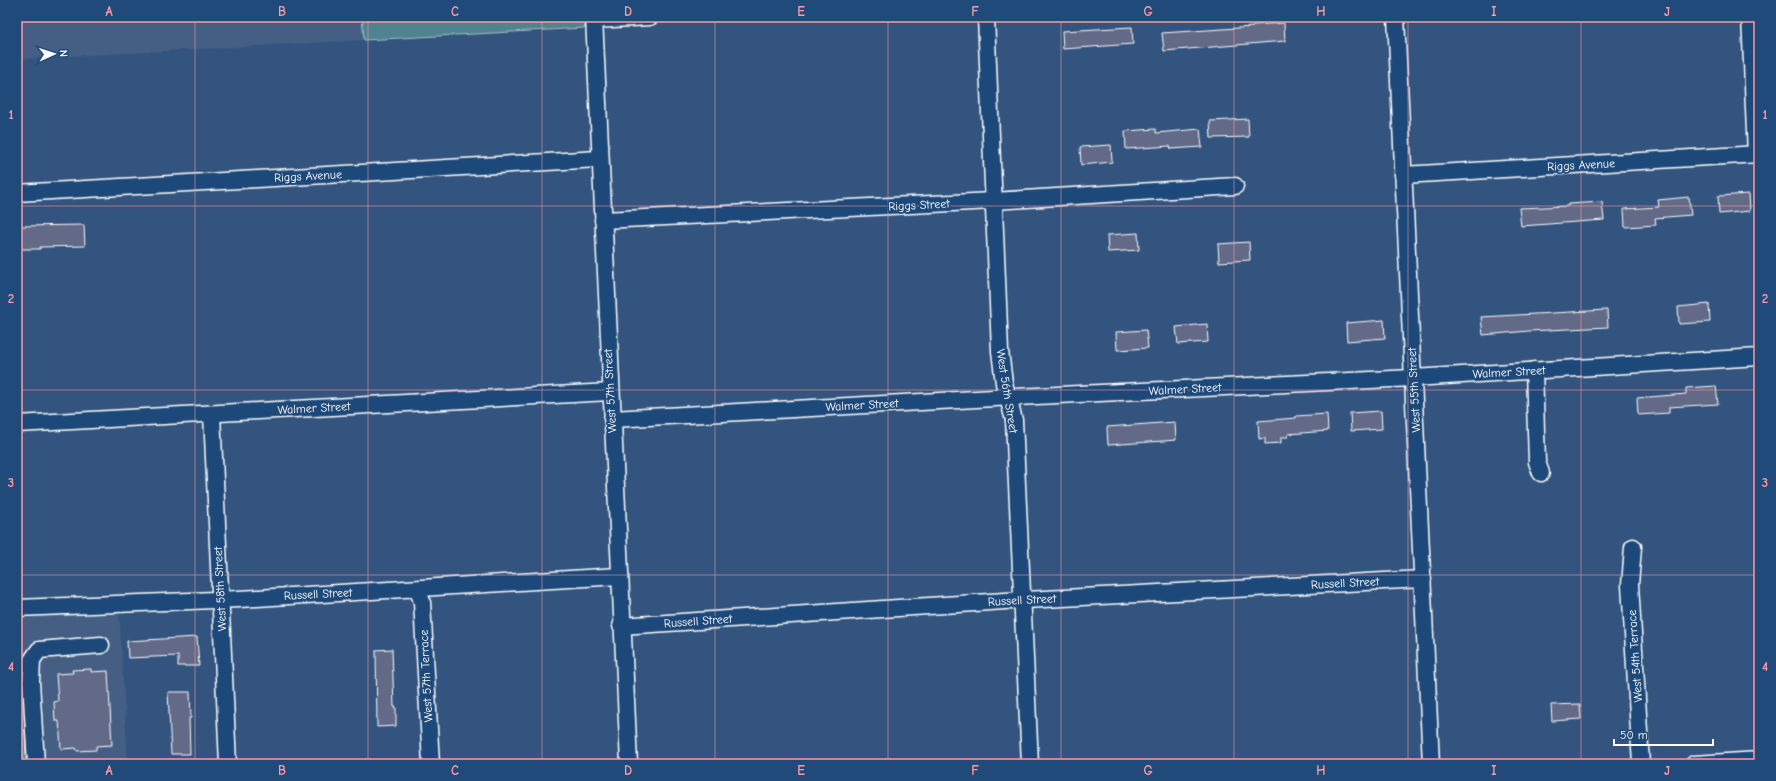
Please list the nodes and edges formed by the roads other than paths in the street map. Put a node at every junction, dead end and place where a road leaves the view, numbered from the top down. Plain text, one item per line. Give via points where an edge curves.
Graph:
1 (650, 17) edge
2 (986, 17) edge
3 (1396, 17) edge
4 (1750, 17) edge
5 (594, 18) edge
6 (1758, 155) edge
7 (599, 159) junction
8 (1403, 175) junction
9 (1235, 186) dead end
10 (17, 192) edge
11 (993, 201) junction
12 (603, 220) junction
13 (1759, 357) edge
14 (1534, 370) junction
15 (1413, 378) junction
16 (610, 392) junction
17 (1008, 398) junction
18 (212, 414) junction
19 (612, 419) junction
20 (17, 424) edge
21 (1541, 474) dead end
22 (1633, 547) dead end
23 (619, 576) junction
24 (1422, 579) junction
25 (418, 590) junction
26 (221, 600) junction
27 (1023, 600) junction
28 (17, 608) edge
29 (621, 626) junction
30 (102, 645) dead end
31 (1759, 760) edge
32 (36, 764) edge
33 (228, 764) edge
34 (431, 764) edge
35 (629, 764) edge
36 (1030, 764) edge
37 (1431, 764) edge
38 (1641, 764) edge
39 (1694, 764) edge
40 (1759, 764) edge

1 - 5 street
2 - 11 street, West 56th Street
3 - 8 street, West 55th Street
4 - 6 street
5 - 7 street, West 57th Street
6 - 8 street, Riggs Avenue
7 - 10 street, Riggs Avenue
7 - 12 street, West 57th Street
8 - 15 street, West 55th Street
9 - 11 street, Riggs Street
11 - 12 street, Riggs Street
11 - 17 street, West 56th Street via 1000,350
12 - 16 street, West 57th Street
13 - 14 street, Walmer Street
14 - 15 street, Walmer Street
14 - 21 street via 1537,462
15 - 17 street, Walmer Street
15 - 24 street, West 55th Street
16 - 18 street, Walmer Street
16 - 19 street, West 57th Street
17 - 19 street, Walmer Street
17 - 27 street, West 56th Street via 1014,420
18 - 20 street, Walmer Street
18 - 26 street, West 58th Street
19 - 23 street, West 57th Street
22 - 38 street, West 54th Terrace via 1630,585
23 - 25 street, Russell Street
23 - 29 street, West 57th Street
24 - 27 street, Russell Street
24 - 37 street, West 55th Street
25 - 26 street, Russell Street
25 - 34 street, West 57th Terrace via 422,602
26 - 28 street, Russell Street
26 - 33 street, West 58th Street
27 - 29 street, Russell Street
27 - 36 street, West 56th Street
29 - 35 street, West 57th Street
30 - 32 street via 39,650 32,660
31 - 39 street
31 - 40 street

